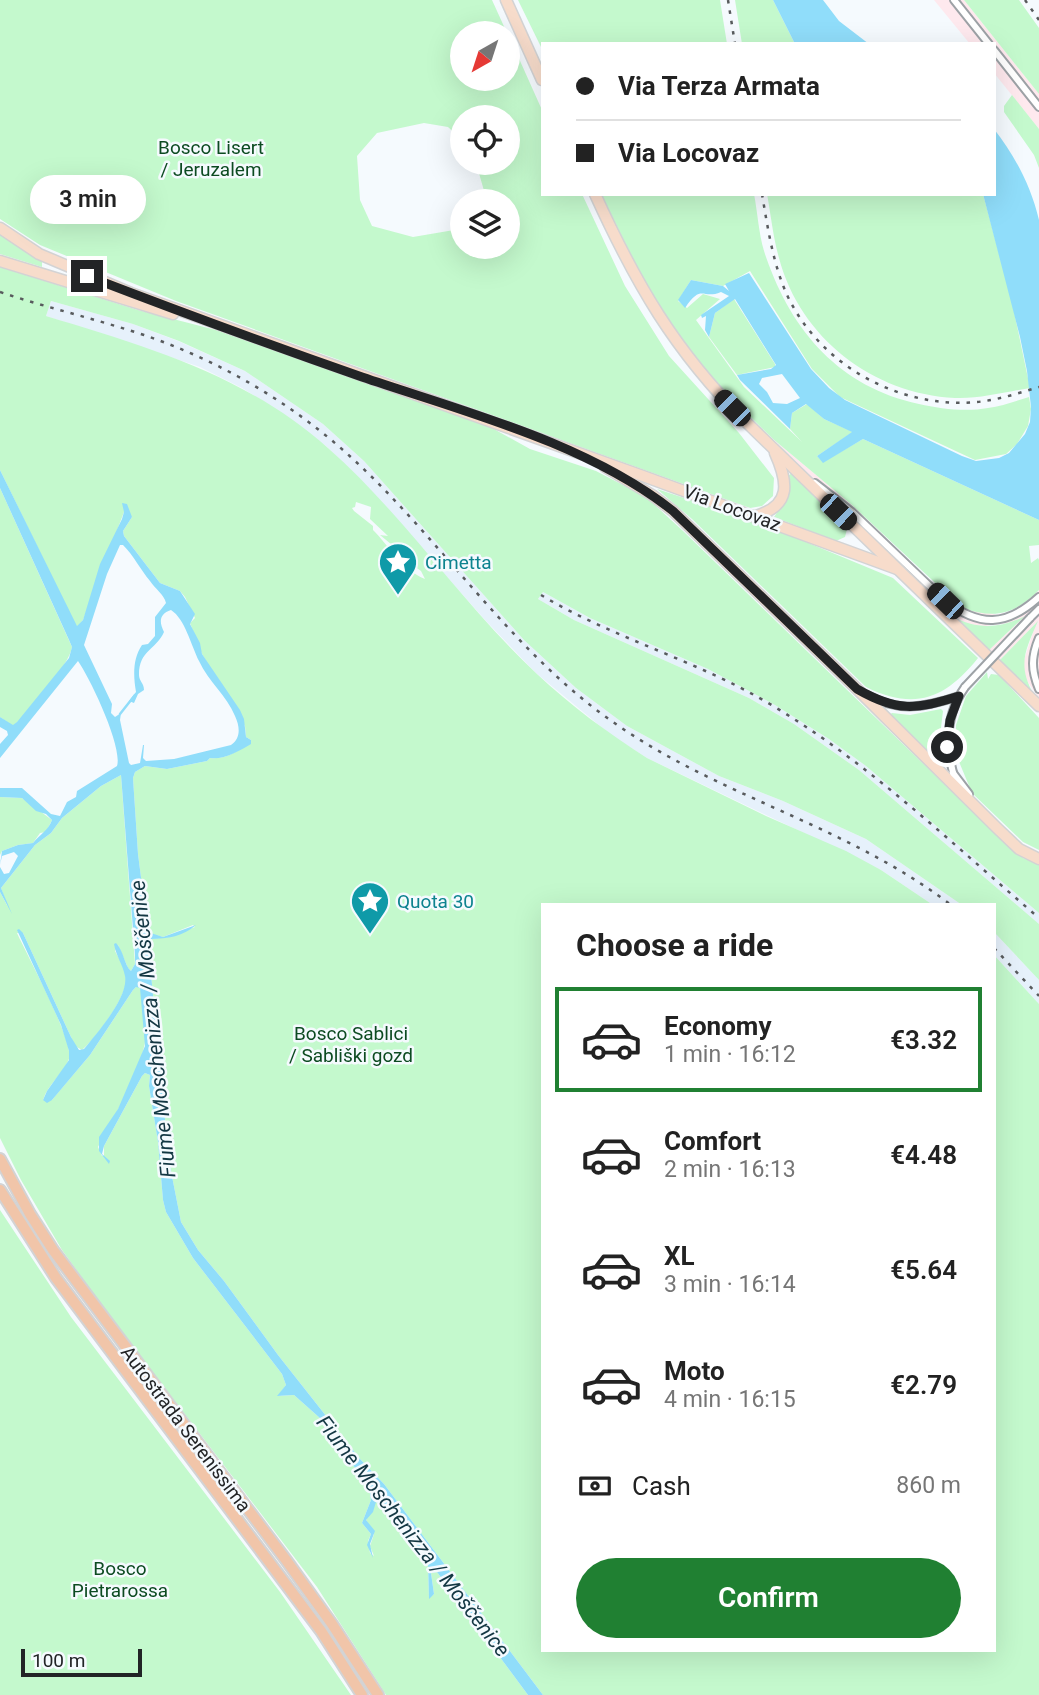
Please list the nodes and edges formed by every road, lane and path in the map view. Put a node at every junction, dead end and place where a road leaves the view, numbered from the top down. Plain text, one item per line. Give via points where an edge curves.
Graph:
1 (506, 0) edge
2 (954, 0) edge
3 (987, 42) edge
4 (996, 53) edge
5 (541, 78) edge
6 (1039, 107) edge
7 (596, 196) edge
8 (0, 228) edge
9 (0, 261) edge
10 (215, 324) junction
11 (772, 446) junction
12 (566, 450) junction
13 (796, 470) junction
14 (755, 516) junction
15 (897, 569) junction
16 (1039, 597) edge
17 (1039, 609) edge
18 (1039, 638) edge
19 (857, 689) junction
20 (1039, 689) edge
21 (959, 696) junction
22 (1039, 706) edge
23 (953, 773) junction
24 (959, 792) junction
25 (1039, 857) edge
26 (0, 1159) edge
27 (0, 1190) edge
28 (362, 1695) edge
29 (378, 1695) edge

1 - 5 main road
2 - 3 street
4 - 6 street
7 - 11 main road via 656,313 702,375
8 - 10 main road, Via Locovaz via 39,254 87,276
9 - 10 main road, Via Locovaz
10 - 12 main road, Via Locovaz
11 - 13 main road
11 - 14 main road via 784,474 783,494 774,508
12 - 14 main road, Via Locovaz
12 - 19 main road, Via Locovaz via 631,481 673,511
13 - 15 main road
13 - 16 street via 852,512 961,613 976,619 1000,619 1024,611
14 - 15 main road, Via Locovaz
15 - 22 main road
17 - 21 street, bridge
18 - 20 street via 1032,672
19 - 21 street via 903,708
19 - 24 main road, Via Locovaz
21 - 23 street via 947,734
23 - 24 street
23 - 25 street, Via Locovaz via 1017,841
24 - 25 main road, Via Locovaz via 1020,849
26 - 29 highway, Autostrada Serenissima via 53,1250 301,1581
27 - 28 highway, Autostrada Serenissima via 56,1278 321,1631

